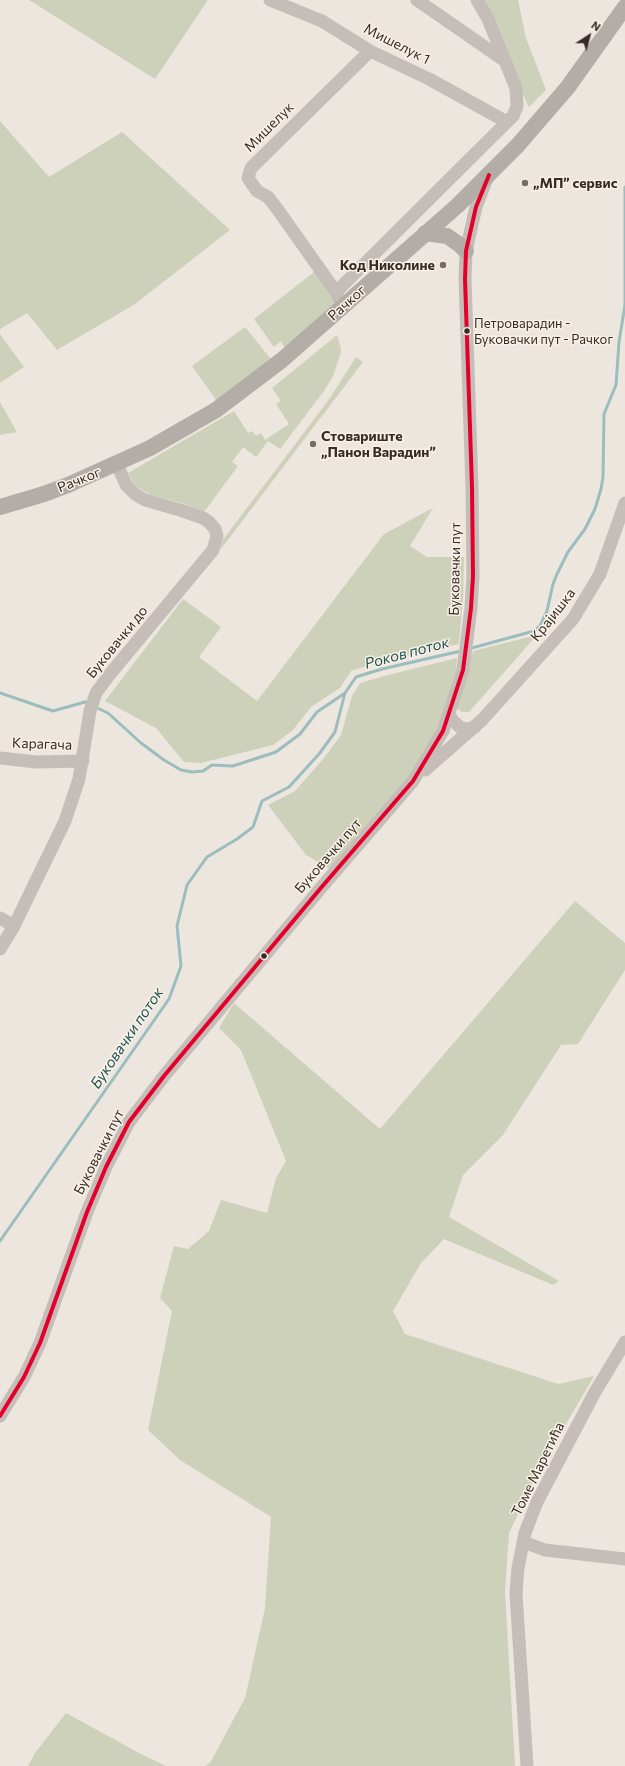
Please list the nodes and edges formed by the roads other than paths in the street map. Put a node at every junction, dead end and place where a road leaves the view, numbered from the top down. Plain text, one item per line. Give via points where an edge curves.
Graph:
1 (270, 0) edge
2 (417, 0) edge
3 (477, 0) edge
4 (625, 7) edge
5 (370, 51) junction
6 (505, 61) junction
7 (507, 122) junction
8 (489, 175) junction
9 (425, 233) junction
10 (466, 251) junction
11 (340, 299) junction
12 (117, 464) junction
13 (625, 503) edge
14 (0, 507) edge
15 (449, 713) junction
16 (475, 727) junction
17 (0, 758) edge
18 (83, 761) junction
19 (413, 781) junction
20 (0, 918) edge
21 (14, 926) junction
22 (0, 949) edge
23 (625, 1342) edge
24 (0, 1416) edge
25 (523, 1542) junction
26 (625, 1559) edge
27 (527, 1766) edge

1 - 5 street, Мишелук 1 via 322,21
2 - 6 street
3 - 6 street via 488,18
4 - 8 main road, Рачког via 554,104
5 - 7 street, Мишелук 1 via 429,79
5 - 11 street, Мишелук via 251,168 248,178 257,191 268,197 278,210
6 - 7 street via 512,76 517,98 513,116
7 - 11 street
8 - 9 main road, Рачког
8 - 10 street, Буковачки пут via 476,207
9 - 10 main road via 447,236
9 - 11 main road, Рачког
10 - 15 street, Буковачки пут via 473,576 463,670
11 - 12 main road, Рачког via 282,360 216,410 176,435
12 - 14 main road, Рачког via 44,494
12 - 18 street, Буковачки до via 126,485 135,494 145,500 203,518 215,529 217,536 213,550 96,693 90,711
13 - 16 street, Крајишка via 600,574 578,612
15 - 16 street via 452,720 462,728
15 - 19 street, Буковачки пут via 443,731
16 - 19 street, Крајишка
17 - 18 street, Карагача via 36,762
18 - 21 street, Буковачки до via 65,821
19 - 24 street, Буковачки пут via 164,1076 129,1122 87,1212 40,1343 24,1377
20 - 21 street
21 - 22 street, Буковачки до
23 - 25 street, Томе Маретића via 595,1392 537,1502
25 - 26 street via 545,1550
25 - 27 street, Томе Маретића via 516,1593

